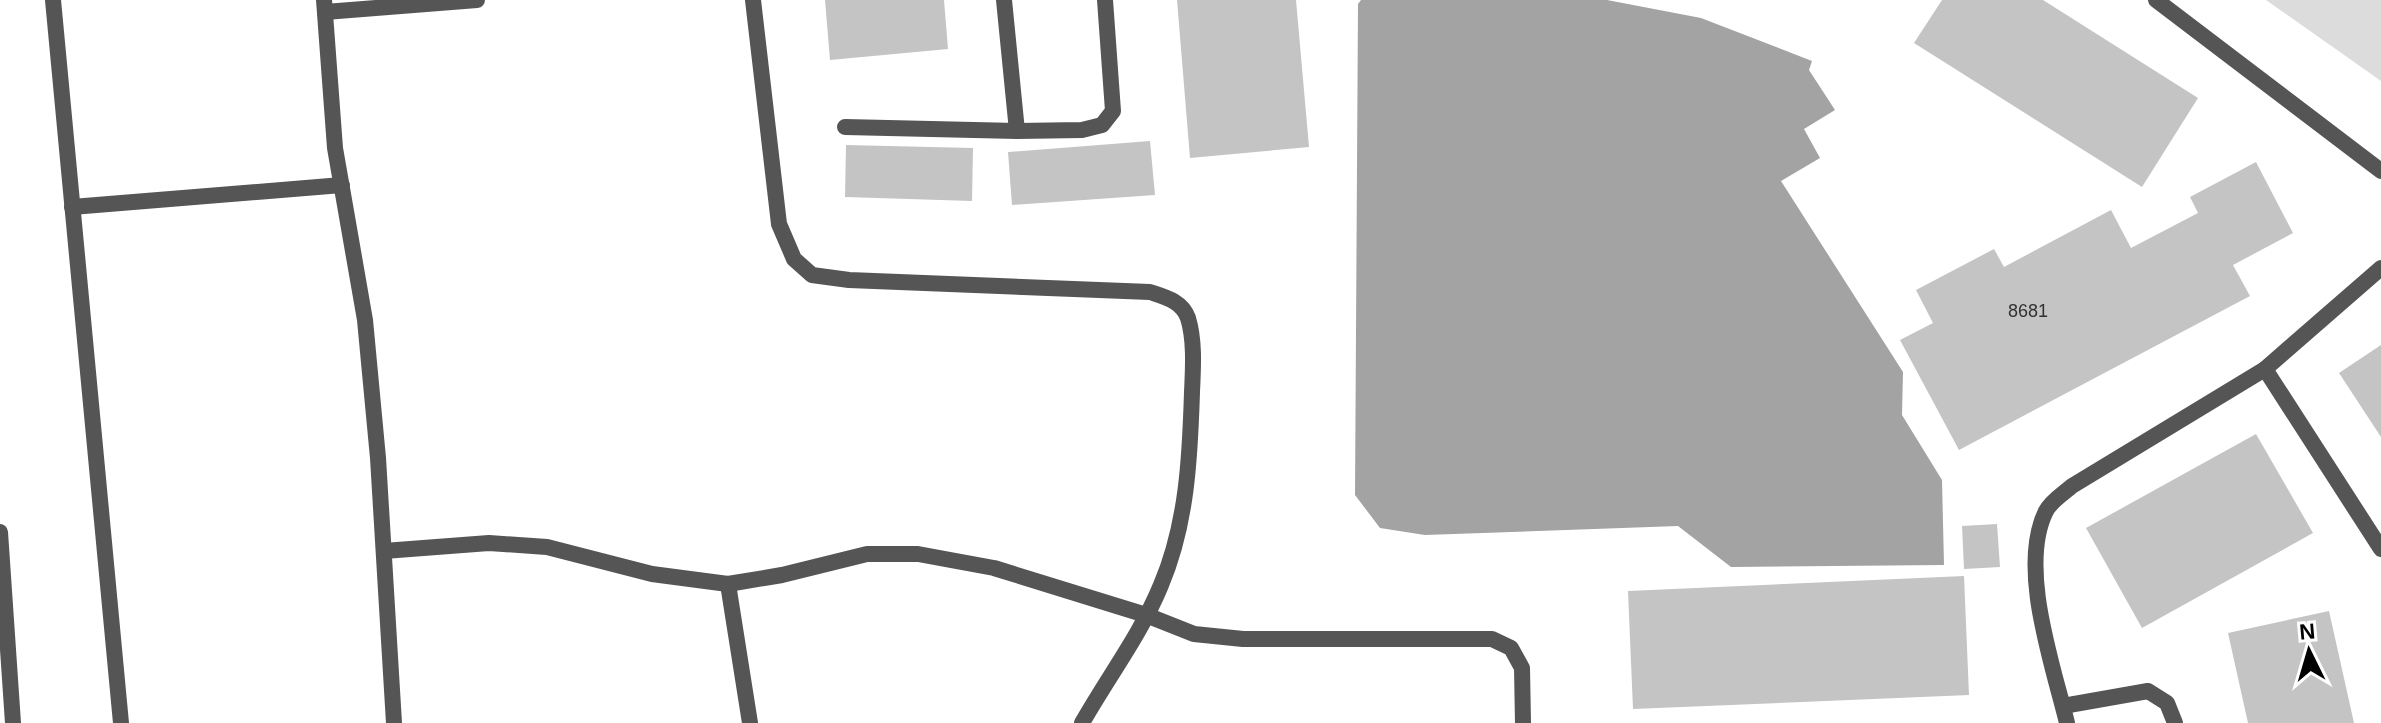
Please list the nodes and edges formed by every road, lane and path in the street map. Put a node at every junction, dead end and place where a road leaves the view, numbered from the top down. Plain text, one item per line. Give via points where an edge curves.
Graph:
1 (53, 0) edge
2 (477, 0) edge
3 (753, 0) edge
4 (1004, 0) edge
5 (1105, 0) edge
6 (2156, 0) edge
7 (325, 6) edge
8 (845, 127) dead end
9 (1017, 131) junction
10 (2381, 171) edge
11 (342, 185) junction
12 (72, 207) junction
13 (2381, 268) edge
14 (2265, 369) junction
15 (0, 532) edge
16 (2381, 549) edge
17 (384, 551) junction
18 (728, 584) junction
19 (1146, 615) junction
20 (6, 689) edge
21 (2065, 715) edge
22 (13, 723) edge
23 (121, 723) edge
24 (394, 723) edge
25 (750, 723) edge
26 (1082, 723) edge
27 (1523, 723) edge
28 (2175, 723) edge

1 - 12 street
2 - 7 street
3 - 19 street via 779,224 794,259 812,275 1150,292 1175,300 1188,317 1193,358 1190,462 1180,522 1162,584
4 - 9 street
5 - 9 street via 1113,111 1102,125 1082,130
6 - 10 street
7 - 11 street
8 - 9 street
11 - 12 street
11 - 17 street via 365,320
12 - 23 street
13 - 14 street
14 - 16 street
14 - 21 street via 2072,486 2046,509 2036,544 2036,588
15 - 20 street
17 - 18 street via 489,543 547,547 652,574
17 - 24 street
18 - 19 street via 867,554 918,554 994,568
18 - 25 street
19 - 26 street
19 - 27 street via 1194,634 1243,639 1492,639 1511,648 1522,668
20 - 22 street
21 - 28 street via 2148,691 2167,703

